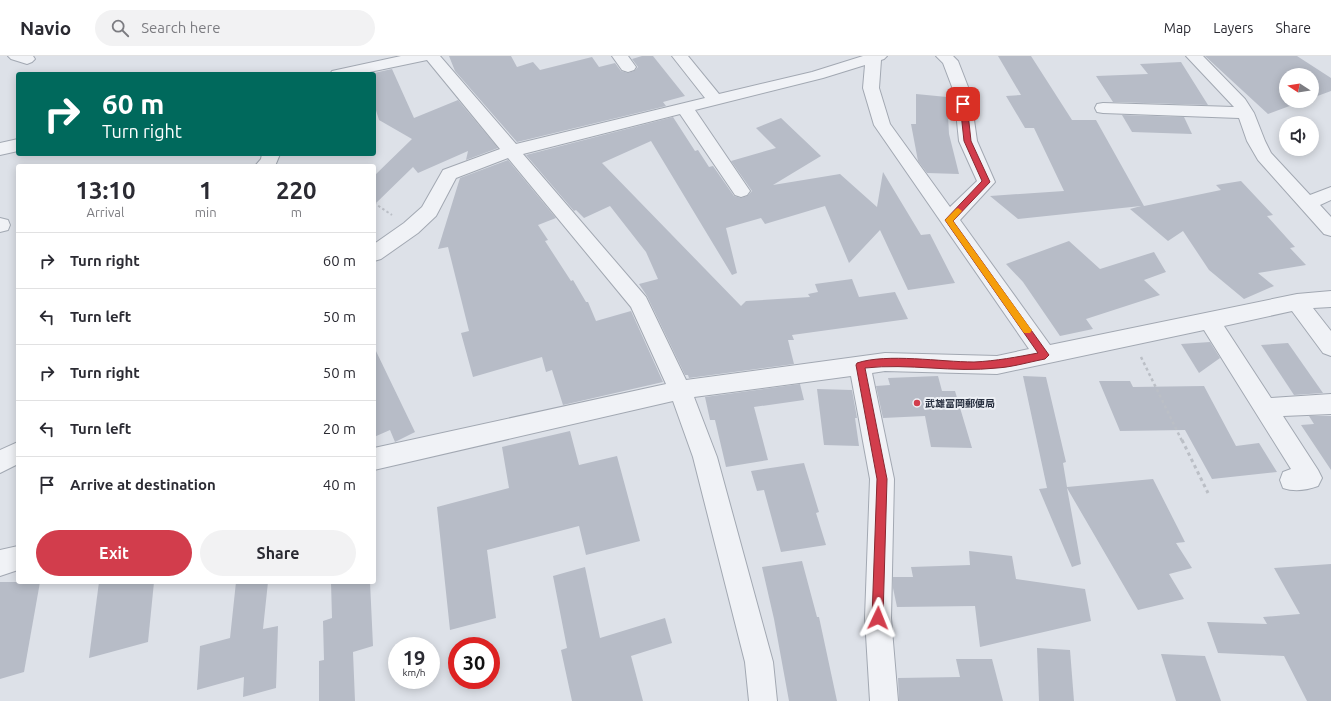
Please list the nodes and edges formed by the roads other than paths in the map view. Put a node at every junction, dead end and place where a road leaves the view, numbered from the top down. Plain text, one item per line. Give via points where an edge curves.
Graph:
1 (424, 56) edge
2 (432, 56) edge
3 (680, 56) edge
4 (944, 56) edge
5 (1194, 56) edge
6 (874, 57) edge
7 (348, 72) edge
8 (715, 100) junction
9 (684, 107) junction
10 (1103, 108) dead end
11 (1246, 113) junction
12 (16, 144) edge
13 (0, 148) edge
14 (511, 151) junction
15 (741, 191) dead end
16 (1331, 193) edge
17 (1308, 203) junction
18 (949, 220) junction
19 (1331, 229) edge
20 (376, 253) edge
21 (1331, 299) edge
22 (1297, 302) junction
23 (1209, 320) junction
24 (1331, 347) edge
25 (1045, 355) junction
26 (860, 365) junction
27 (680, 390) junction
28 (1331, 404) edge
29 (1265, 408) junction
30 (16, 453) edge
31 (376, 459) edge
32 (0, 462) edge
33 (1292, 480) dead end
34 (16, 559) edge
35 (0, 563) edge
36 (763, 701) edge
37 (884, 701) edge

1 - 7 street
2 - 14 street
3 - 8 street
4 - 18 street via 950,61 962,92 968,141 986,182
5 - 11 street
6 - 8 street
6 - 18 street via 871,88 882,125
8 - 9 street
9 - 14 street
9 - 15 street
10 - 11 street
11 - 17 street via 1264,156
12 - 13 street
14 - 20 street via 449,174 429,211 411,228
14 - 27 street via 639,303
16 - 17 street
17 - 19 street
18 - 25 street
21 - 22 street
22 - 23 street
22 - 24 street
23 - 25 street
23 - 29 street
25 - 26 street via 997,365 885,362
26 - 27 street
26 - 37 street via 882,479 878,618
27 - 31 street
27 - 36 street via 705,457 759,662
28 - 29 street
29 - 33 street via 1310,478
30 - 32 street
34 - 35 street

